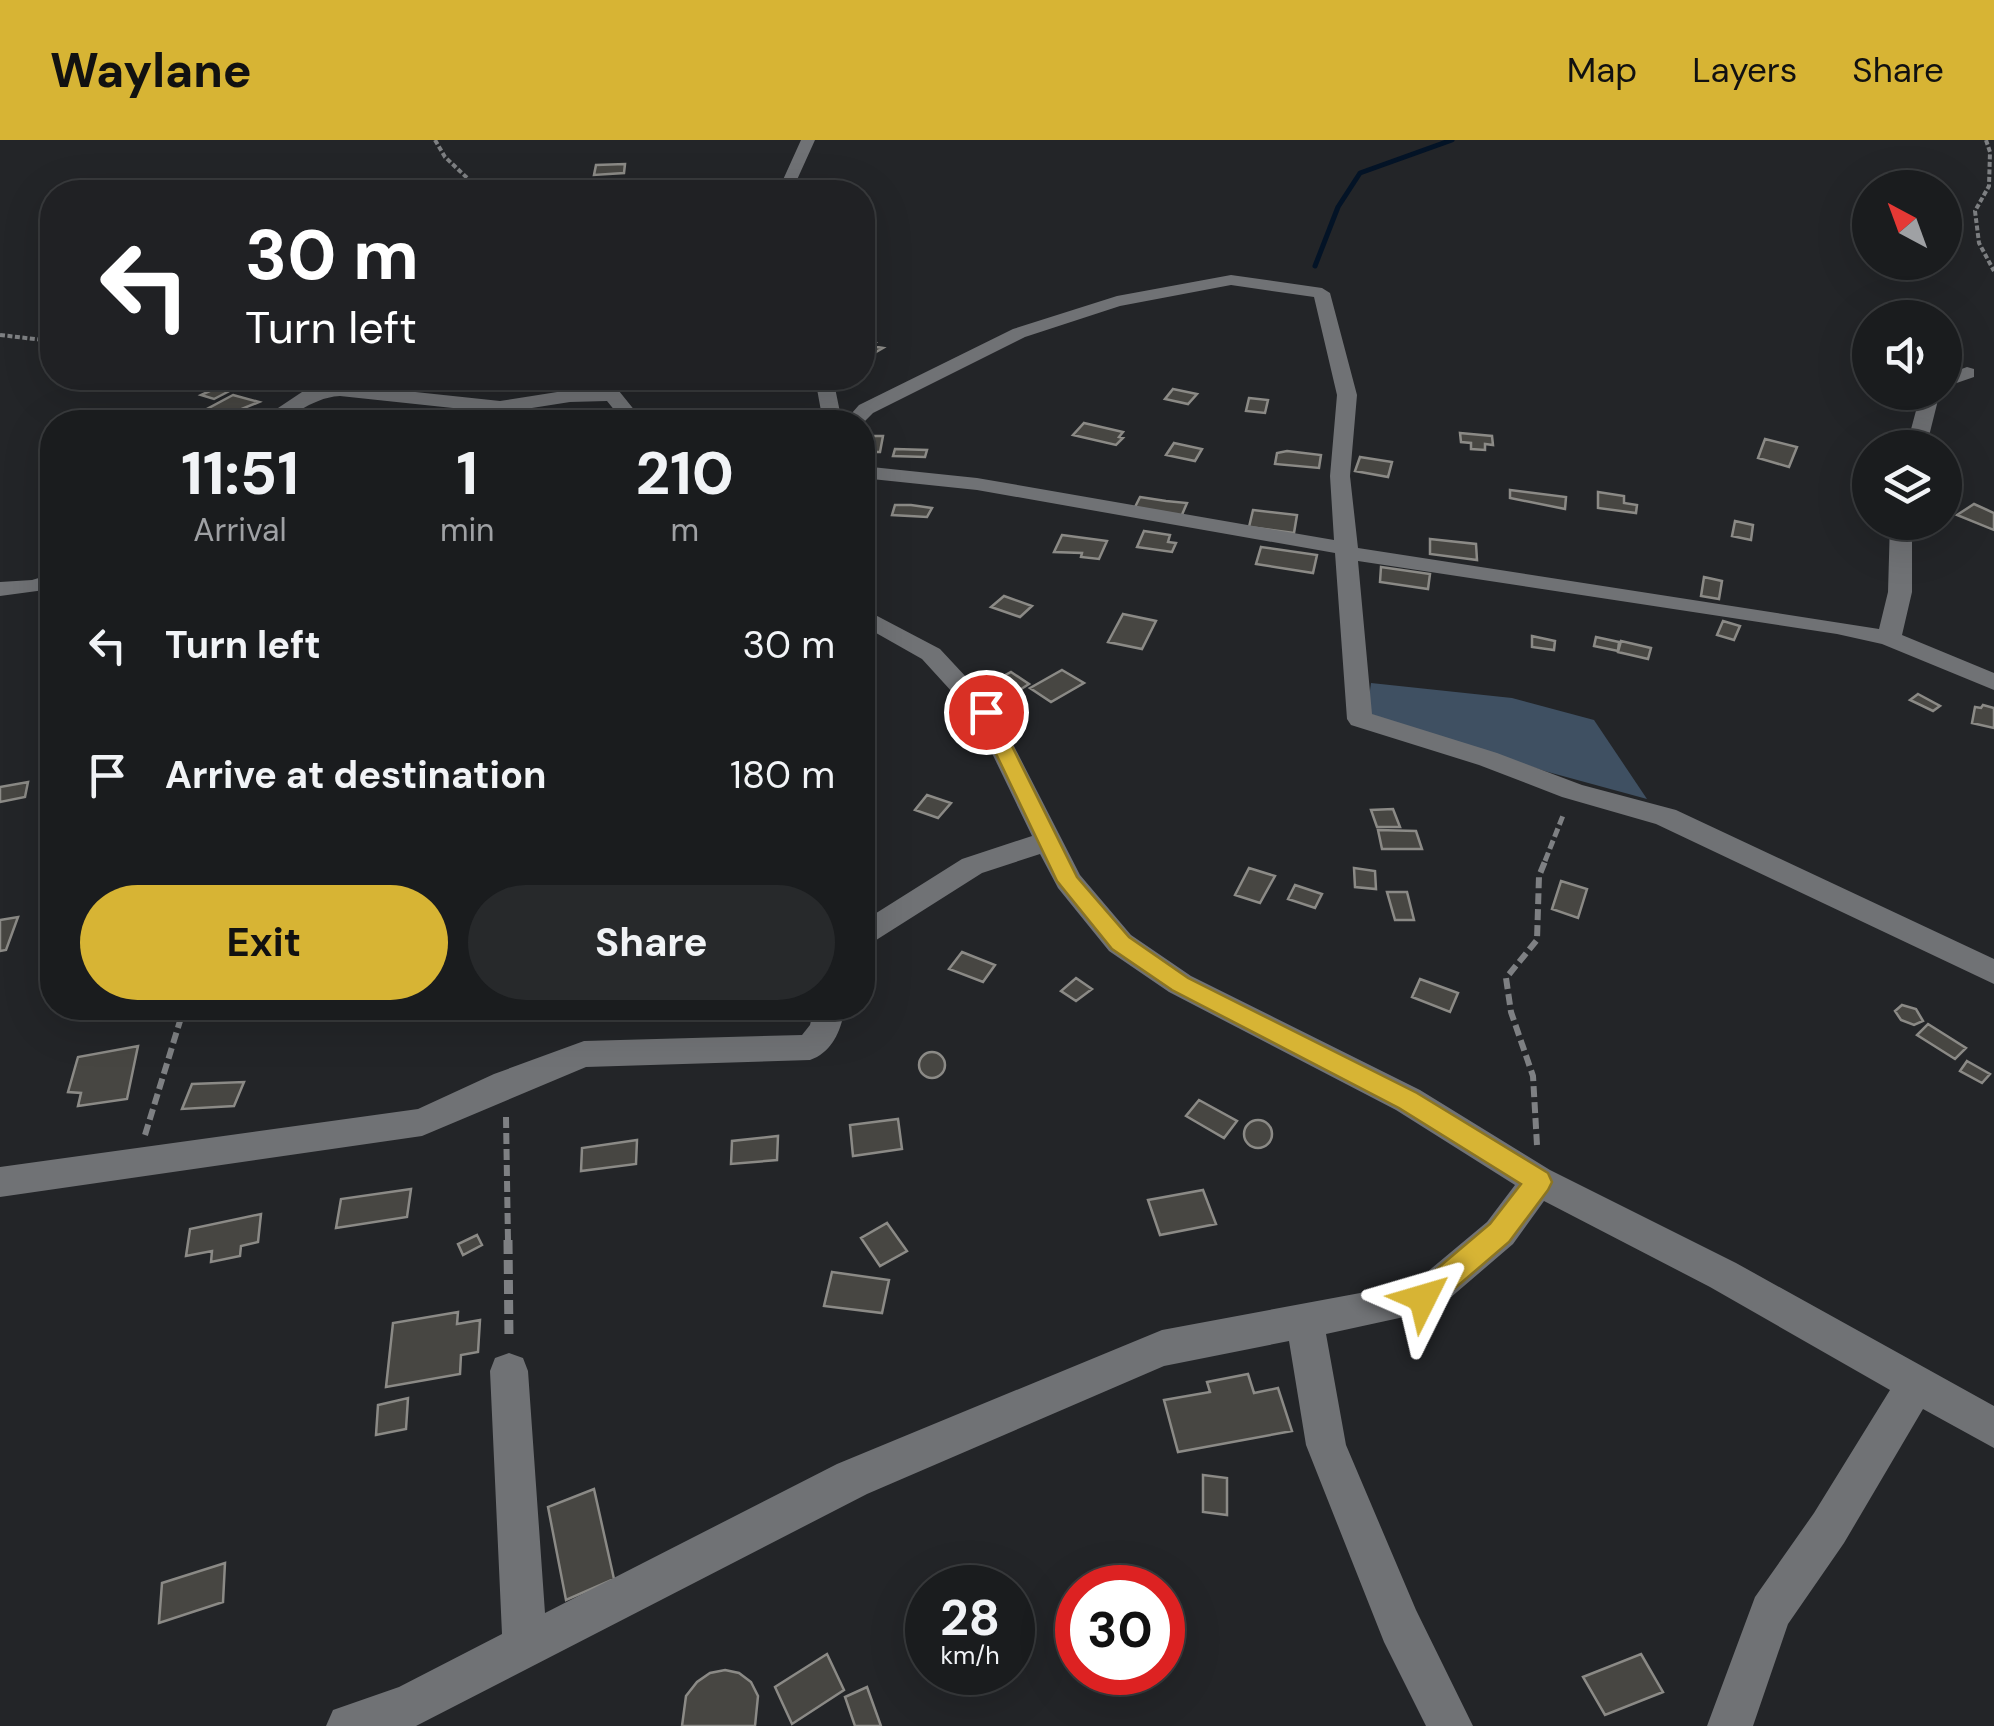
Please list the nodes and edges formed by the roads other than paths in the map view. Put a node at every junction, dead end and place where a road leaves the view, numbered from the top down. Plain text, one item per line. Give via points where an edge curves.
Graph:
1 (808, 140) edge
2 (790, 180) edge
3 (1967, 373) dead end
4 (1962, 375) edge
5 (340, 390) edge
6 (340, 390) edge
7 (286, 410) edge
8 (624, 410) edge
9 (866, 410) edge
10 (875, 473) edge
11 (1901, 540) edge
12 (1348, 551) junction
13 (40, 585) edge
14 (0, 589) edge
15 (875, 622) edge
16 (1889, 638) junction
17 (1994, 682) edge
18 (1049, 841) junction
19 (875, 928) edge
20 (1994, 972) edge
21 (827, 1020) edge
22 (0, 1182) edge
23 (1538, 1182) junction
24 (1305, 1320) junction
25 (509, 1371) road end
26 (1916, 1384) junction
27 (1994, 1428) edge
28 (525, 1649) junction
29 (349, 1726) edge
30 (1450, 1726) edge
31 (1730, 1726) edge

1 - 2 street
3 - 4 street
5 - 7 street via 315,392
6 - 8 street via 500,406 612,396
9 - 12 street via 1019,333 1117,301 1230,280 1322,293 1347,395 1340,476
10 - 12 street via 976,484
11 - 16 street via 1900,592
12 - 16 street
12 - 20 street via 1360,719 1666,817
13 - 14 street
15 - 18 street via 931,654 986,712
16 - 17 street
18 - 19 street via 972,866
18 - 23 street via 1068,881 1120,943 1180,984 1408,1100
21 - 22 street via 810,1047 584,1054 422,1122
23 - 24 street via 1500,1233 1423,1298
23 - 26 street via 1724,1275
24 - 28 street via 1162,1348 852,1480
24 - 30 street via 1326,1445 1400,1626
25 - 28 street
26 - 27 street
26 - 31 street via 1770,1612
28 - 29 street via 407,1707

